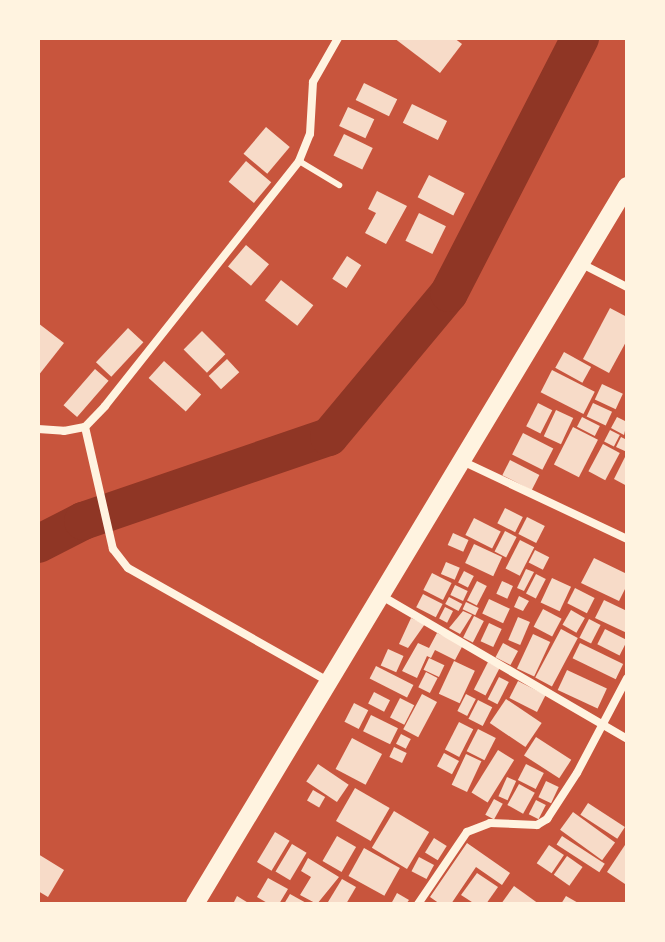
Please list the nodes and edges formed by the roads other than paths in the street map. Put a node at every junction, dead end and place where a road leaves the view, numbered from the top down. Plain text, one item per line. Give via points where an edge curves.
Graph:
1 (338, 38) edge
2 (299, 161) junction
3 (339, 185) dead end
4 (627, 186) edge
5 (582, 264) junction
6 (627, 287) edge
7 (85, 427) junction
8 (38, 429) edge
9 (461, 460) junction
10 (627, 539) edge
11 (380, 595) junction
12 (627, 678) edge
13 (328, 681) junction
14 (604, 724) junction
15 (627, 739) edge
16 (195, 904) edge
17 (418, 904) edge

1 - 2 street via 313,82 310,134
2 - 3 lane
2 - 7 street
4 - 5 main road
5 - 6 street
5 - 9 main road
7 - 8 street
7 - 13 street via 113,549 139,576
9 - 10 street
9 - 11 main road
11 - 13 main road
11 - 14 street
12 - 14 street
13 - 16 main road
14 - 15 street
14 - 17 street via 547,819 537,825 490,823 467,832

